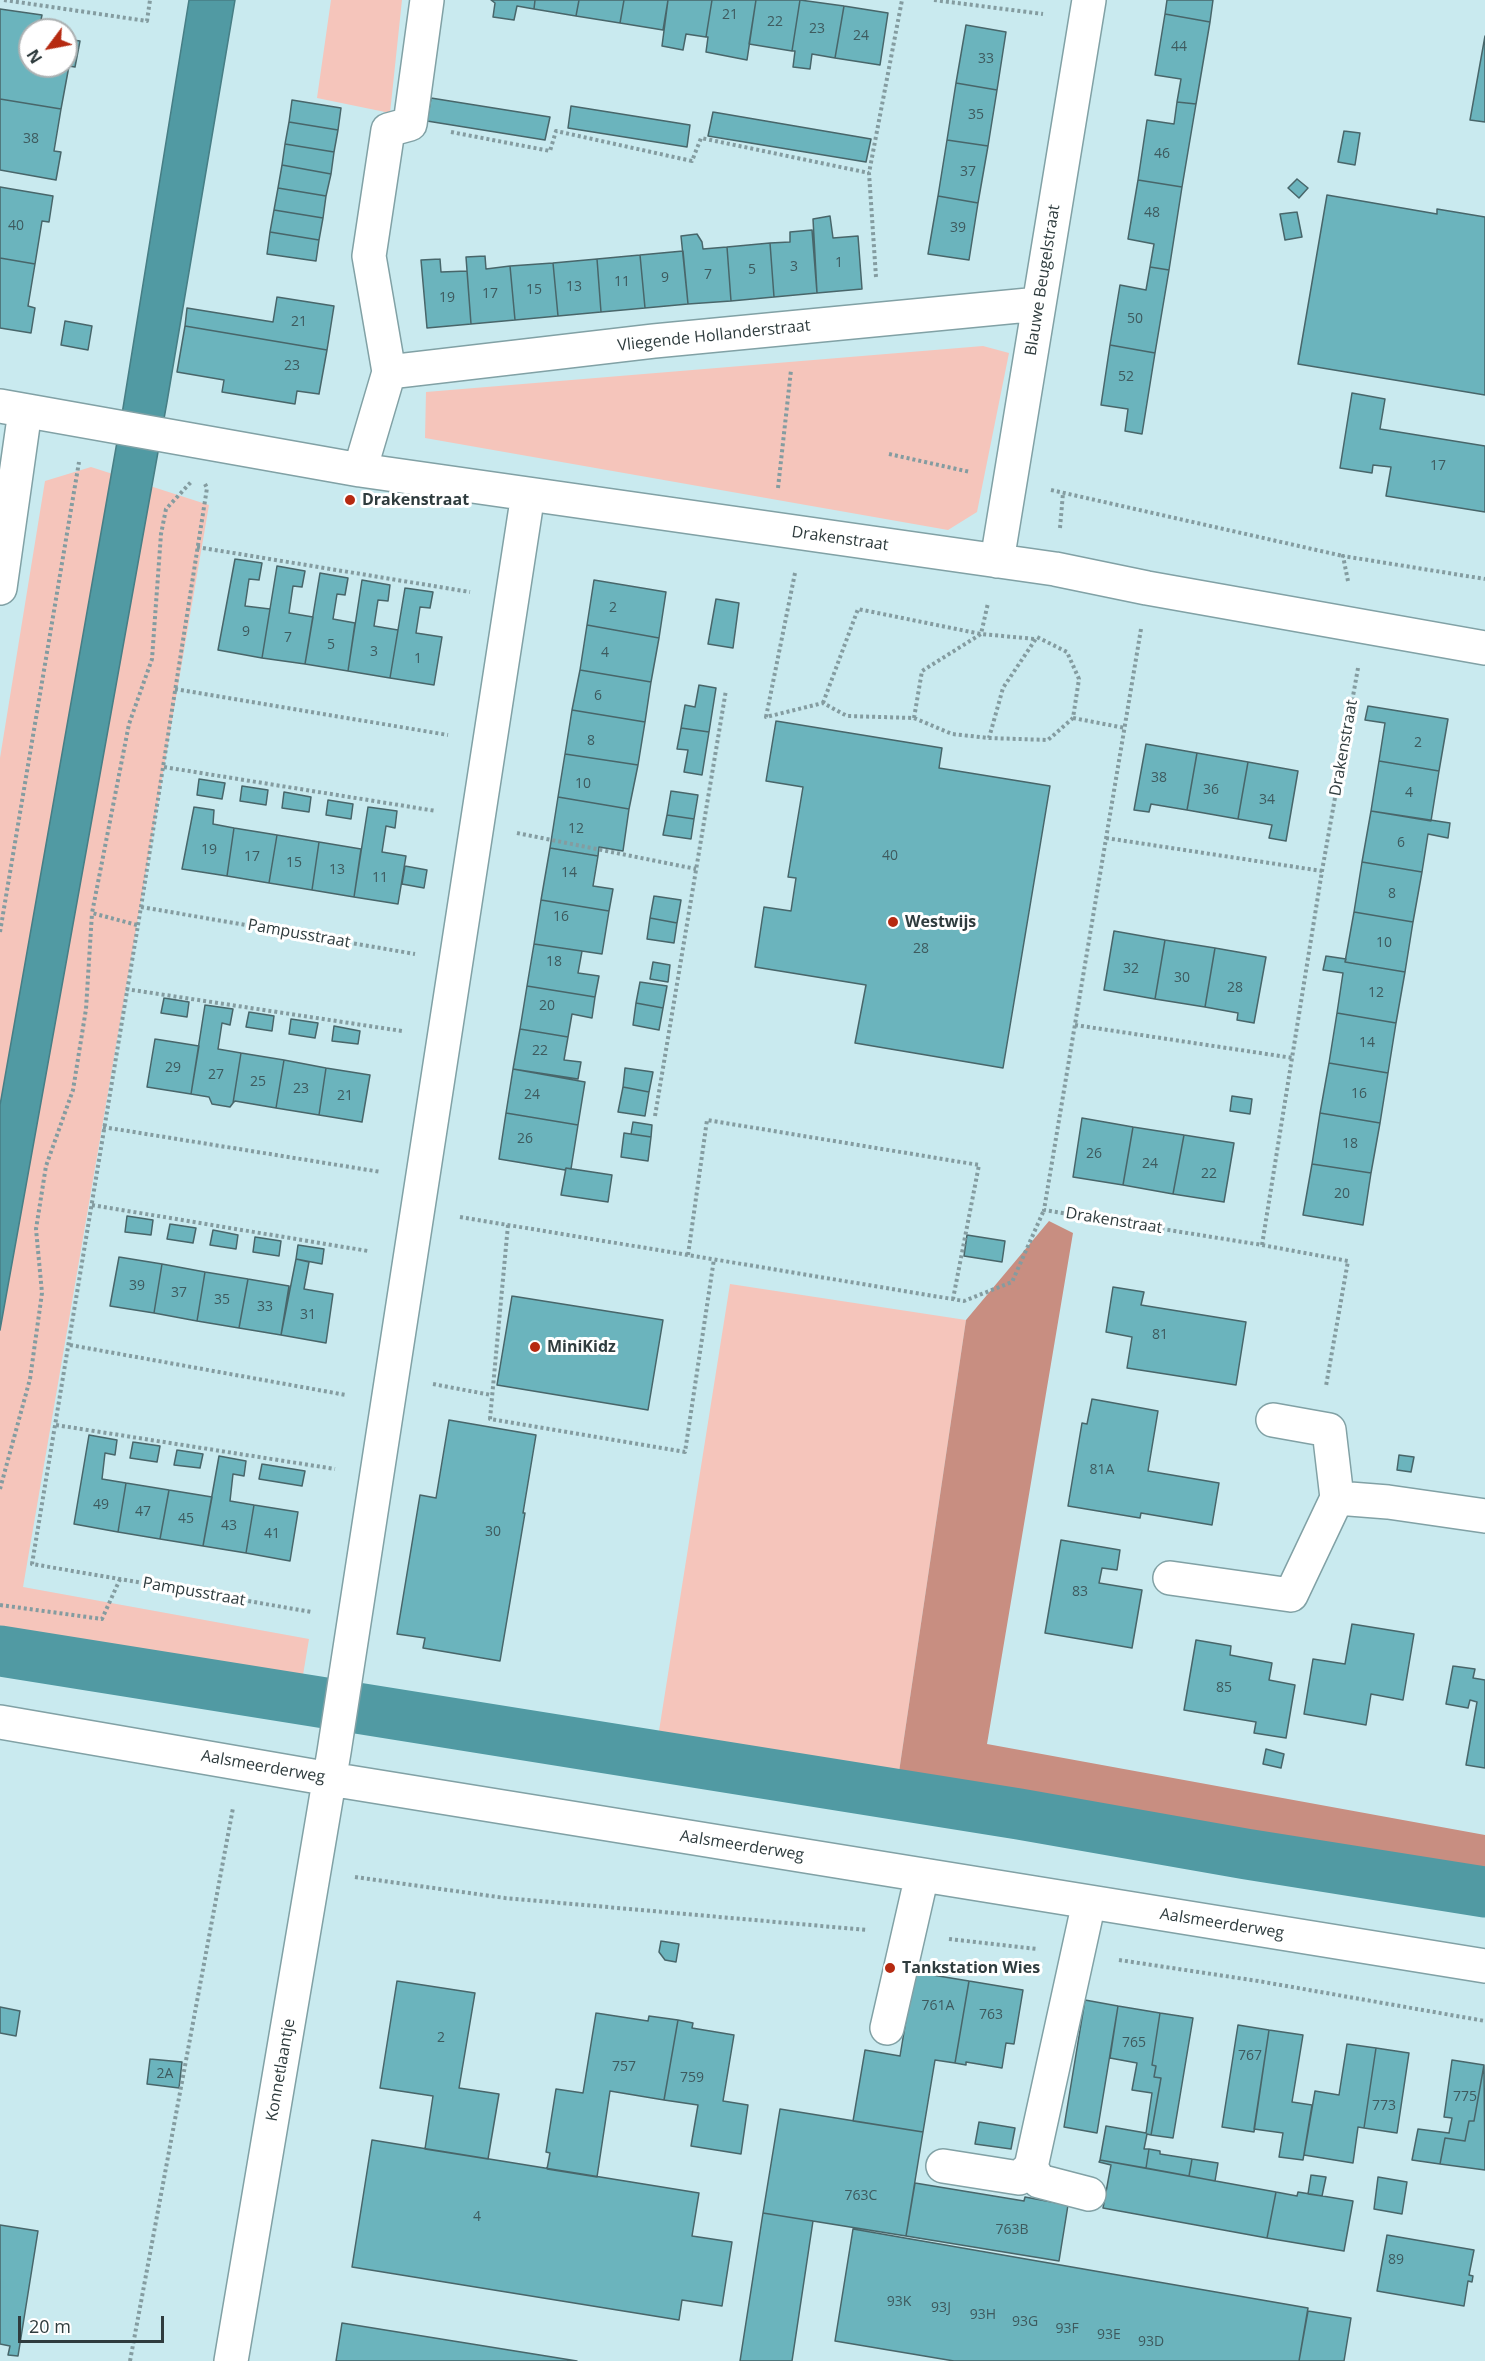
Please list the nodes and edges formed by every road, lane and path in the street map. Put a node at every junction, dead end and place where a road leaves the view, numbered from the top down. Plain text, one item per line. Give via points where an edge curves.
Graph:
1 (4, 0) edge
2 (150, 0) edge
3 (427, 0) edge
4 (902, 0) edge
5 (934, 0) edge
6 (1089, 0) edge
7 (1049, 15) dead end
8 (410, 124) junction
9 (869, 173) junction
10 (1039, 304) junction
11 (879, 320) junction
12 (796, 328) junction
13 (389, 372) junction
14 (13, 409) edge
15 (85, 422) junction
16 (889, 454) dead end
17 (203, 458) junction
18 (360, 470) junction
19 (1009, 481) junction
20 (528, 494) junction
21 (773, 529) junction
22 (805, 535) junction
23 (197, 547) junction
24 (1343, 556) junction
25 (997, 561) junction
26 (1485, 579) edge
27 (0, 588) edge
28 (1147, 588) junction
29 (512, 596) junction
30 (1356, 626) junction
31 (981, 634) junction
32 (1036, 640) junction
33 (1485, 648) edge
34 (175, 689) junction
35 (726, 690) dead end
36 (823, 704) junction
37 (914, 718) junction
38 (1073, 718) junction
39 (1125, 728) junction
40 (989, 738) junction
41 (490, 744) junction
42 (164, 767) junction
43 (477, 821) junction
44 (513, 832) dead end
45 (1106, 838) junction
46 (696, 869) junction
47 (1322, 871) junction
48 (141, 907) junction
49 (92, 913) junction
50 (137, 925) junction
51 (0, 932) edge
52 (455, 967) junction
53 (126, 989) junction
54 (1075, 1025) junction
55 (444, 1037) junction
56 (1293, 1058) junction
57 (655, 1116) dead end
58 (103, 1127) junction
59 (420, 1198) junction
60 (92, 1205) junction
61 (1044, 1210) junction
62 (508, 1225) junction
63 (1262, 1245) junction
64 (688, 1255) junction
65 (714, 1259) junction
66 (410, 1260) junction
67 (953, 1299) junction
68 (70, 1346) junction
69 (390, 1389) junction
70 (491, 1395) junction
71 (1273, 1420) dead end
72 (56, 1425) junction
73 (1329, 1430) junction
74 (376, 1481) junction
75 (0, 1489) edge
76 (1337, 1498) junction
77 (1485, 1516) edge
78 (1170, 1578) dead end
79 (120, 1579) junction
80 (0, 1605) edge
81 (356, 1612) junction
82 (0, 1722) edge
83 (332, 1765) junction
84 (233, 1808) dead end
85 (922, 1875) junction
86 (1089, 1902) junction
87 (1485, 1966) edge
88 (887, 2028) dead end
89 (943, 2166) dead end
90 (1031, 2167) junction
91 (1089, 2194) dead end
92 (130, 2361) edge
93 (231, 2361) edge

1 - 2 path via 147,21
3 - 8 street
4 - 9 path
5 - 7 path
6 - 10 street, Blauwe Beugelstraat
8 - 9 path via 550,151 556,131 692,161 700,138
8 - 13 street via 388,130 369,256
9 - 11 path
10 - 11 street, Vliegende Hollanderstraat
10 - 19 street, Blauwe Beugelstraat
11 - 12 street, Vliegende Hollanderstraat
12 - 13 street, Vliegende Hollanderstraat
12 - 21 path
13 - 18 street
14 - 15 street, Drakenstraat
14 - 27 street
15 - 17 street, Drakenstraat
15 - 51 path
16 - 19 path
17 - 18 street, Drakenstraat
17 - 23 path via 207,488
17 - 49 path via 166,509 152,659 129,724
18 - 20 street, Drakenstraat
19 - 24 path
19 - 25 street, Blauwe Beugelstraat
20 - 21 street, Drakenstraat
20 - 29 street
21 - 22 street, Drakenstraat
22 - 25 street, Drakenstraat
22 - 36 path via 766,717
23 - 29 path via 483,595
23 - 34 path
24 - 26 path
24 - 30 path
25 - 28 street, Drakenstraat
25 - 31 path
28 - 30 street, Drakenstraat
28 - 39 path, Drakenstraat
29 - 41 street
30 - 33 street, Drakenstraat
30 - 47 path, Drakenstraat via 1358,668
31 - 32 path
31 - 36 path via 858,609
31 - 37 path via 922,671
32 - 38 path via 1037,637 1067,652 1079,678
32 - 40 path via 1003,688
34 - 41 path
34 - 42 path
35 - 46 path
36 - 37 path via 847,716
37 - 40 path via 952,734
38 - 39 path
38 - 40 path via 1048,740
39 - 45 path, Drakenstraat
41 - 43 street
42 - 43 path
42 - 48 path
43 - 52 street
44 - 46 path
45 - 47 path
45 - 54 path, Drakenstraat
46 - 57 path
47 - 56 path, Drakenstraat
48 - 50 path
48 - 52 path, Pampusstraat via 424,956
49 - 50 path
49 - 75 path via 86,1009 73,1090 46,1166 36,1229 42,1293 30,1379
50 - 53 path
52 - 55 street
53 - 55 path
53 - 58 path
54 - 56 path
54 - 61 path, Drakenstraat
55 - 59 street
56 - 63 path, Drakenstraat
58 - 59 path via 386,1173
58 - 60 path
59 - 62 path
59 - 66 street
60 - 66 path
60 - 68 path
61 - 63 path, Drakenstraat
61 - 67 path via 1012,1282 964,1301
62 - 64 path
62 - 70 path
63 - 73 path, Drakenstraat via 1348,1261 1321,1411
64 - 65 path
64 - 67 path via 706,1120 979,1166
65 - 67 path
65 - 70 path via 685,1452 490,1419
66 - 69 street
68 - 69 path
68 - 72 path
69 - 70 path
69 - 74 street
71 - 73 street
72 - 74 path via 337,1469
72 - 79 path, Pampusstraat via 32,1564
73 - 76 street
74 - 81 street
76 - 77 street
76 - 78 street via 1291,1595
79 - 80 path via 102,1618
79 - 81 path, Pampusstraat via 314,1612
81 - 83 street
82 - 83 street, Aalsmeerderweg
83 - 85 street, Aalsmeerderweg
83 - 93 street, Konnetlaantje
84 - 92 path
85 - 86 street, Aalsmeerderweg
85 - 88 street
86 - 87 street, Aalsmeerderweg
86 - 90 street
89 - 90 street via 1019,2178
90 - 91 street via 1039,2181

